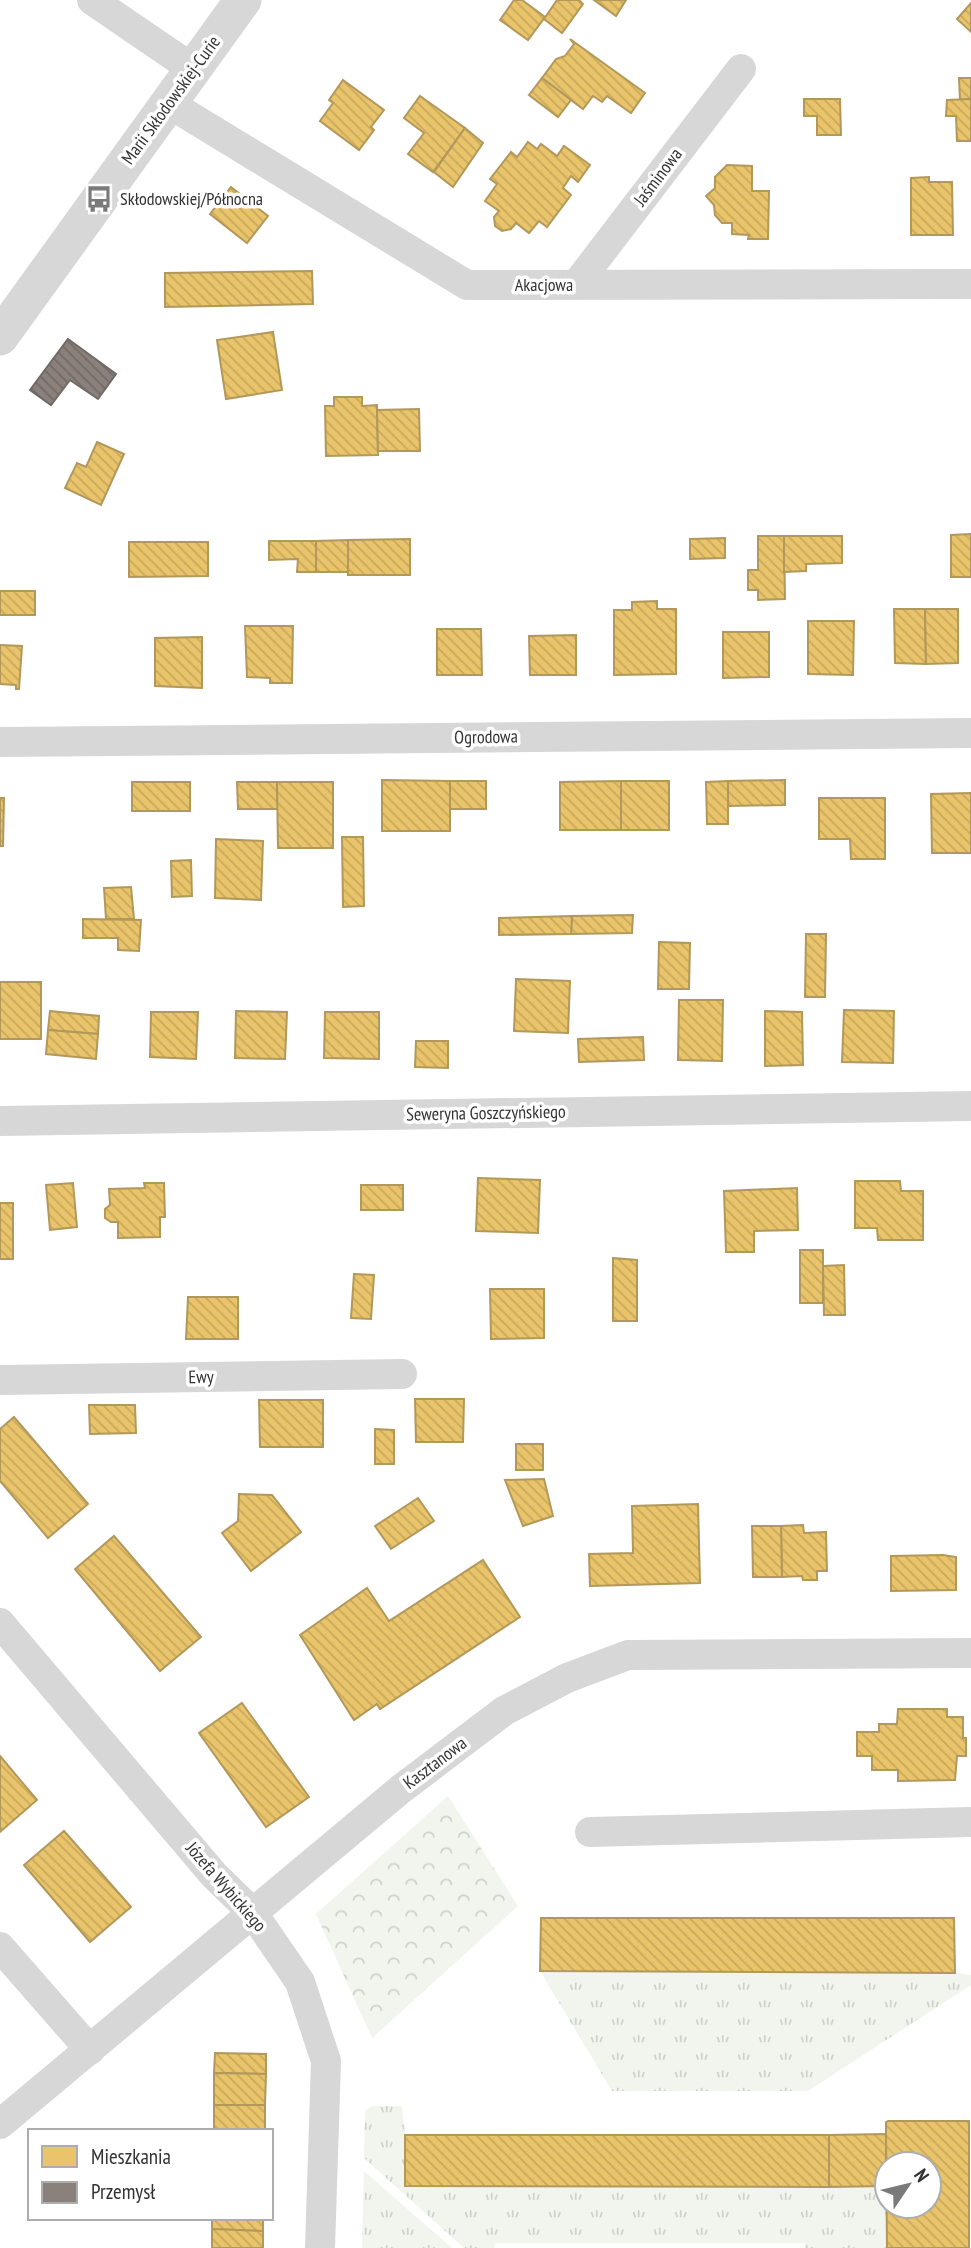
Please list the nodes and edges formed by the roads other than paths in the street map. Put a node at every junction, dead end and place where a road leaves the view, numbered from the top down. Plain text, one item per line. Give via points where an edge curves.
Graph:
1 (92, 0) edge
2 (243, 0) edge
3 (193, 69) junction
4 (741, 69) dead end
5 (168, 103) junction
6 (971, 284) edge
7 (576, 285) junction
8 (0, 337) edge
9 (971, 733) edge
10 (0, 742) edge
11 (971, 1106) edge
12 (0, 1121) edge
13 (402, 1374) dead end
14 (0, 1380) edge
15 (0, 1623) edge
16 (971, 1653) edge
17 (971, 1822) edge
18 (590, 1832) dead end
19 (252, 1912) junction
20 (0, 1947) edge
21 (90, 2050) junction
22 (0, 2124) edge
23 (320, 2248) edge

1 - 3 street
2 - 3 street, Marii Skłodowskiej-Curie
3 - 5 street, Marii Skłodowskiej-Curie
4 - 7 street, Jaśminowa
5 - 7 street, Akacjowa via 467,285
5 - 8 street, Marii Skłodowskiej-Curie
6 - 7 street, Akacjowa
9 - 10 street, Ogrodowa
11 - 12 street, Seweryna Goszczyńskiego
13 - 14 street, Ewy
15 - 19 street, Józefa Wybickiego via 215,1875
16 - 19 street, Kasztanowa via 628,1655 566,1678 504,1711
17 - 18 street
19 - 21 street, Kasztanowa
19 - 23 street, Józefa Wybickiego via 300,1982 326,2061
20 - 21 street
21 - 22 street, Kasztanowa

